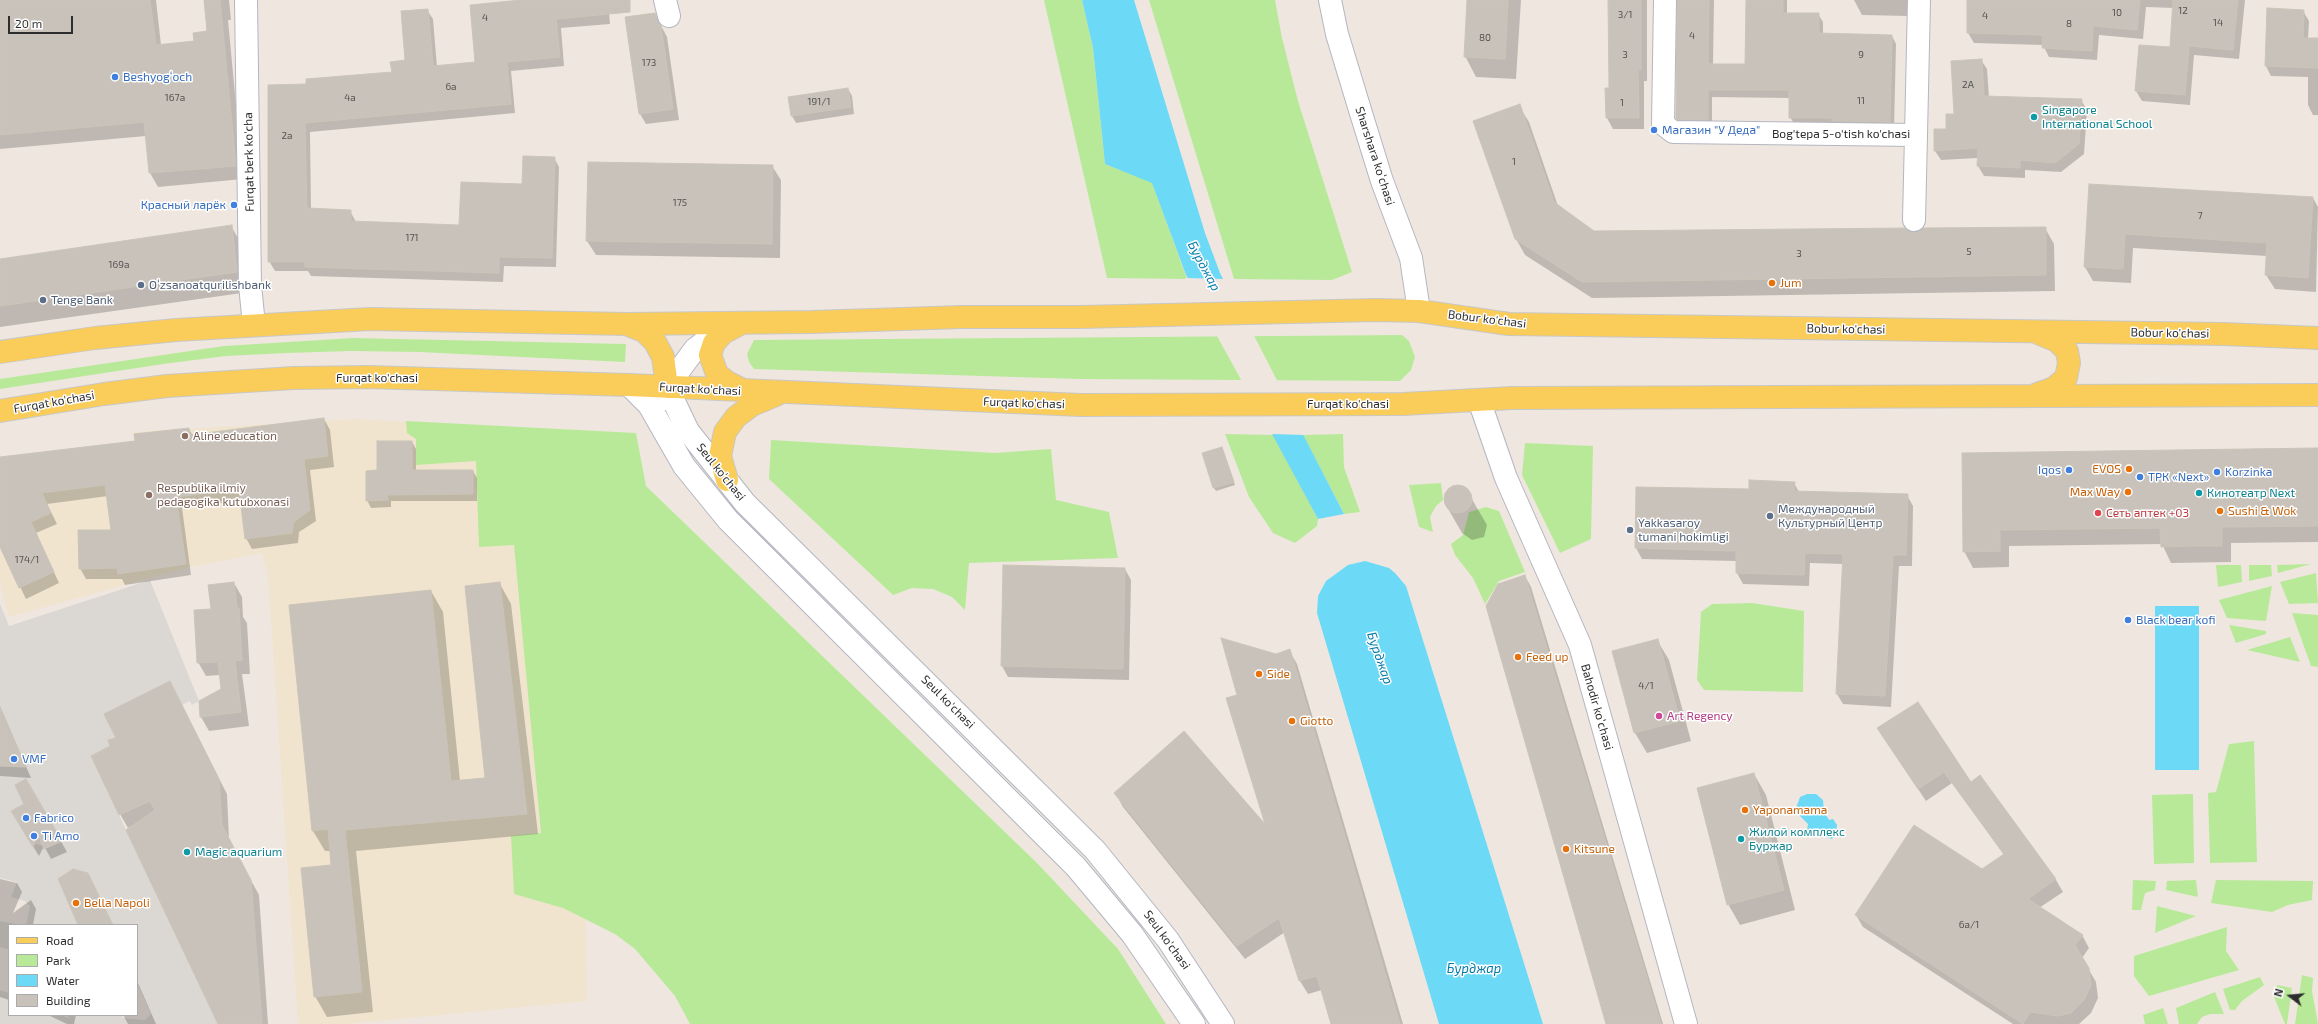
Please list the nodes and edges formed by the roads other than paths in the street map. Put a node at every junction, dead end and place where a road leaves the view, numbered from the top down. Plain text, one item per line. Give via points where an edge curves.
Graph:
1 (246, 0) edge
2 (1330, 0) edge
3 (1665, 0) edge
4 (1918, 0) edge
5 (1916, 135) junction
6 (1914, 220) dead end
7 (1419, 310) junction
8 (743, 322) junction
9 (626, 324) junction
10 (254, 325) junction
11 (2034, 331) junction
12 (2318, 338) edge
13 (0, 352) edge
14 (629, 386) junction
15 (667, 388) junction
16 (745, 391) junction
17 (787, 393) junction
18 (2318, 395) edge
19 (2031, 396) dead end
20 (1479, 400) junction
21 (0, 411) edge
22 (665, 431) junction
23 (727, 480) junction
24 (1194, 1024) edge
25 (1223, 1024) edge
26 (1686, 1024) edge

1 - 10 street, Furqat berk ko'cha via 250,285
2 - 7 street, Sharshara koʻchasi via 1337,34 1382,181 1411,258
3 - 5 street, Bog'tepa 5-o'tish ko'chasi via 1663,124 1673,132
4 - 5 street, Bog'tepa 5-o'tish ko'chasi
5 - 6 street
7 - 8 main road, Bobur ko'chasi
7 - 11 main road, Bobur ko'chasi via 1509,324
8 - 9 main road
8 - 15 street via 720,331 695,349
8 - 16 main road via 723,333 714,343 710,355 713,368 722,378
9 - 10 main road via 370,319
9 - 15 main road, Seul ko'chasi via 644,330 656,342 663,357
10 - 13 main road via 95,338
11 - 12 main road, Bobur ko'chasi
11 - 19 main road via 2058,341 2067,351 2069,363 2066,378 2054,388
14 - 15 main road, Furqat ko'chasi
14 - 21 main road, Furqat ko'chasi via 442,378 294,378 153,388
14 - 22 street, Seul ko'chasi via 649,405
15 - 16 main road, Furqat ko'chasi
15 - 22 street, Seul ko'chasi via 662,410
15 - 23 street, Seul ko'chasi via 688,431
16 - 17 main road, Furqat ko'chasi
17 - 20 main road, Furqat ko'chasi via 1081,405 1403,404
17 - 23 main road via 768,397 752,405 730,424 721,443 720,456
18 - 20 main road
20 - 26 street, Bahodir koʻchasi via 1506,478 1580,645
22 - 24 street, Seul ko'chasi via 684,466 728,520 1057,846 1132,934
23 - 25 street, Seul ko'chasi via 745,503 1076,828 1159,929 1185,964

